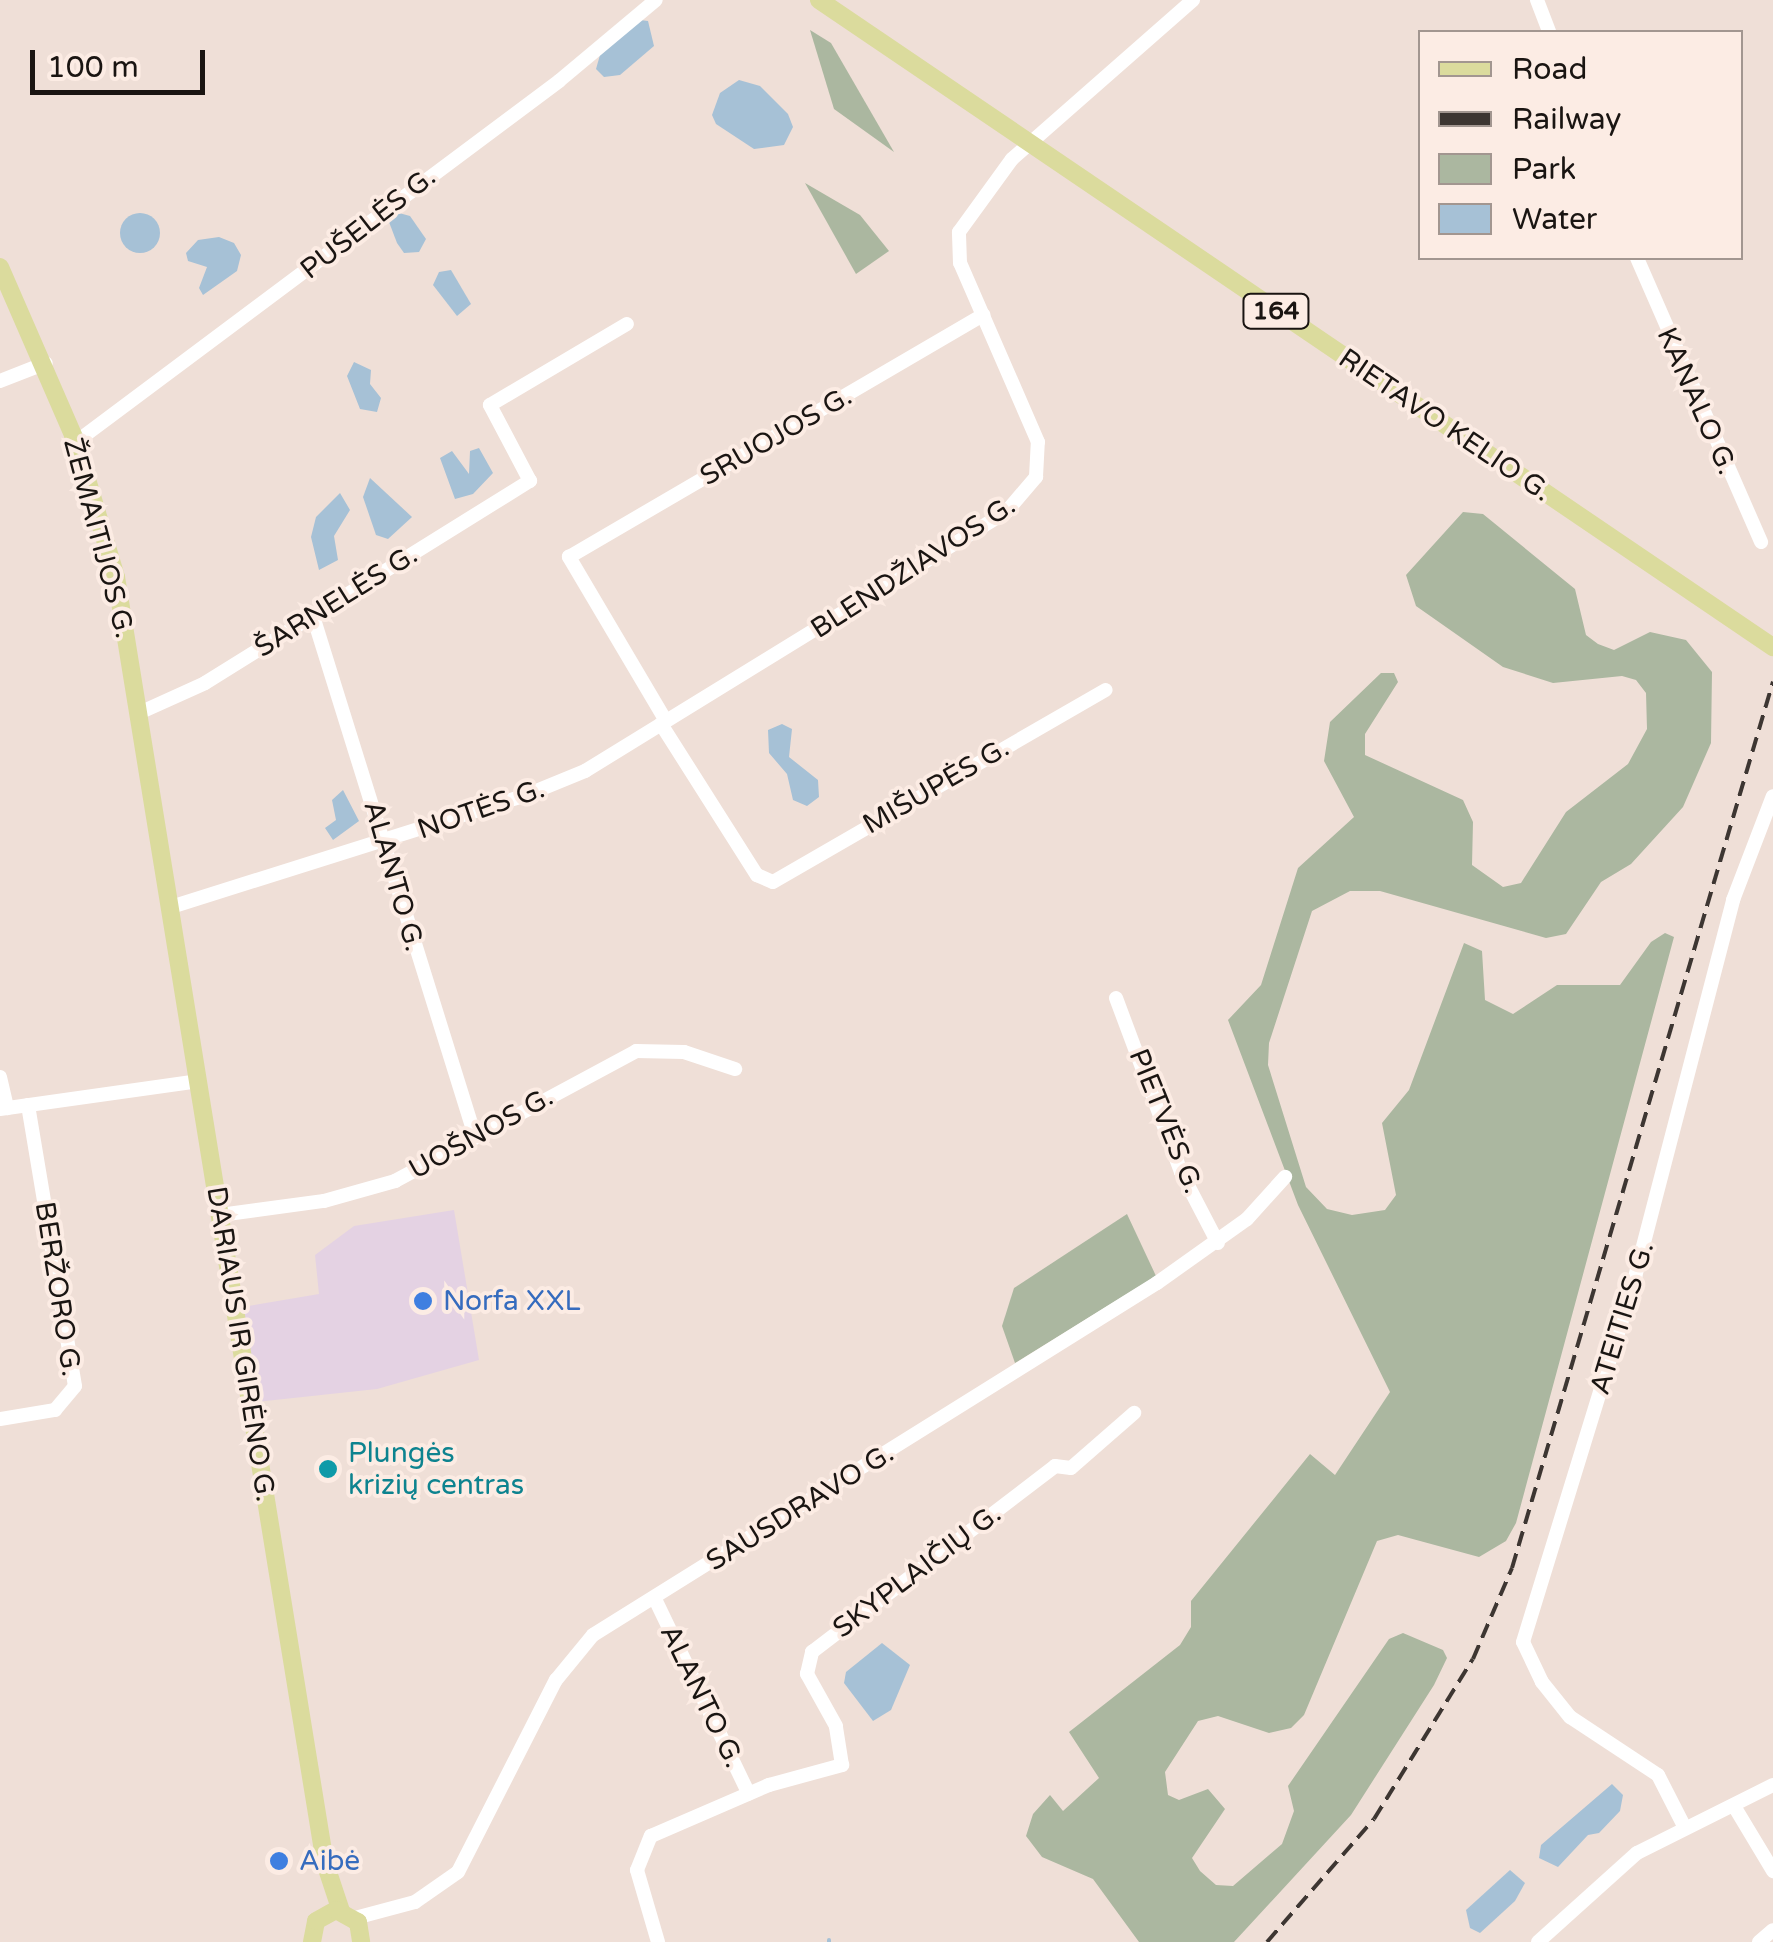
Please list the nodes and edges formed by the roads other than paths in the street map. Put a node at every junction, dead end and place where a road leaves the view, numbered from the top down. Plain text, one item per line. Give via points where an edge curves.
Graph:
1 (656, 0) edge
2 (818, 0) edge
3 (1192, 0) edge
4 (1536, 0) edge
5 (1547, 30) edge
6 (1030, 143) junction
7 (1638, 260) edge
8 (0, 267) edge
9 (983, 315) junction
10 (627, 324) dead end
11 (46, 363) junction
12 (0, 381) edge
13 (76, 442) junction
14 (1761, 542) dead end
15 (312, 616) junction
16 (1773, 648) edge
17 (1106, 690) dead end
18 (139, 712) junction
19 (664, 723) junction
20 (1773, 796) edge
21 (156, 821) joint
22 (387, 842) junction
23 (171, 907) junction
24 (1116, 998) dead end
25 (736, 1069) dead end
26 (0, 1077) edge
27 (199, 1081) junction
28 (28, 1105) junction
29 (3, 1108) edge
30 (475, 1136) junction
31 (1285, 1178) dead end
32 (220, 1215) junction
33 (1218, 1243) junction
34 (1134, 1413) dead end
35 (0, 1419) edge
36 (656, 1599) junction
37 (1773, 1785) edge
38 (749, 1794) junction
39 (1734, 1806) junction
40 (1684, 1826) junction
41 (1773, 1871) edge
42 (348, 1924) edge
43 (1773, 1930) edge
44 (311, 1941) edge
45 (658, 1942) edge
46 (1538, 1942) edge
47 (1759, 1942) edge

1 - 13 street, PUŠELĖS G. via 559,81
2 - 6 main road, RIETAVO KELIO G. / 164
3 - 6 street, BLENDŽIAVOS G.
4 - 5 street
6 - 9 street, BLENDŽIAVOS G. via 980,196 959,232 960,263
6 - 16 main road, RIETAVO KELIO G. / 164
7 - 14 street, KANALO G.
8 - 11 main road, ŽEMAITIJOS G.
9 - 19 street, BLENDŽIAVOS G. via 1036,432 1036,477 1024,496 989,524
9 - 19 street, SRUOJOS G. via 569,557
10 - 15 street, ŠARNELĖS G. via 490,405 530,481
11 - 12 street
11 - 13 main road, ŽEMAITIJOS G.
13 - 18 main road, ŽEMAITIJOS G. via 116,577
15 - 18 street, ŠARNELĖS G. via 181,697
15 - 22 street, ALANTO G.
17 - 19 street, MIŠUPĖS G. via 940,780 780,881 766,882
18 - 21 main road, ŽEMAITIJOS G.
19 - 22 street, NOTĖS G. via 570,777
20 - 40 street, ATEITIES G. via 1733,900 1640,1261 1523,1642 1534,1670 1570,1716 1665,1784
21 - 23 main road, DARIAUS IR GIRĖNO G.
22 - 23 street, NOTĖS G.
22 - 30 street, ALANTO G.
23 - 27 main road, DARIAUS IR GIRĖNO G.
24 - 33 street, PIETVĖS G. via 1181,1172
25 - 30 street, UOŠNOS G. via 684,1052 636,1052
26 - 29 street
27 - 28 street
27 - 32 main road, DARIAUS IR GIRĖNO G.
28 - 29 street
28 - 35 street, BERŽORO G. via 75,1386 55,1410
30 - 32 street, UOŠNOS G. via 396,1180 324,1201
31 - 33 street, SAUSDRAVO G.
32 - 42 main road, DARIAUS IR GIRĖNO G. via 326,1867
33 - 36 street, SAUSDRAVO G. via 819,1488
34 - 38 street, SKYPLAIČIŲ G. via 1071,1468 1055,1466 820,1644 807,1674 836,1726 842,1765
36 - 38 street, ALANTO G.
36 - 42 street, SAUSDRAVO G. via 578,1649 464,1864 442,1888
37 - 39 street
38 - 45 street, SKYPLAIČIŲ G. via 668,1824 640,1852 641,1897
39 - 40 street
39 - 41 street
40 - 46 street via 1596,1885
42 - 44 main road, DARIAUS IR GIRĖNO G.
43 - 47 street

